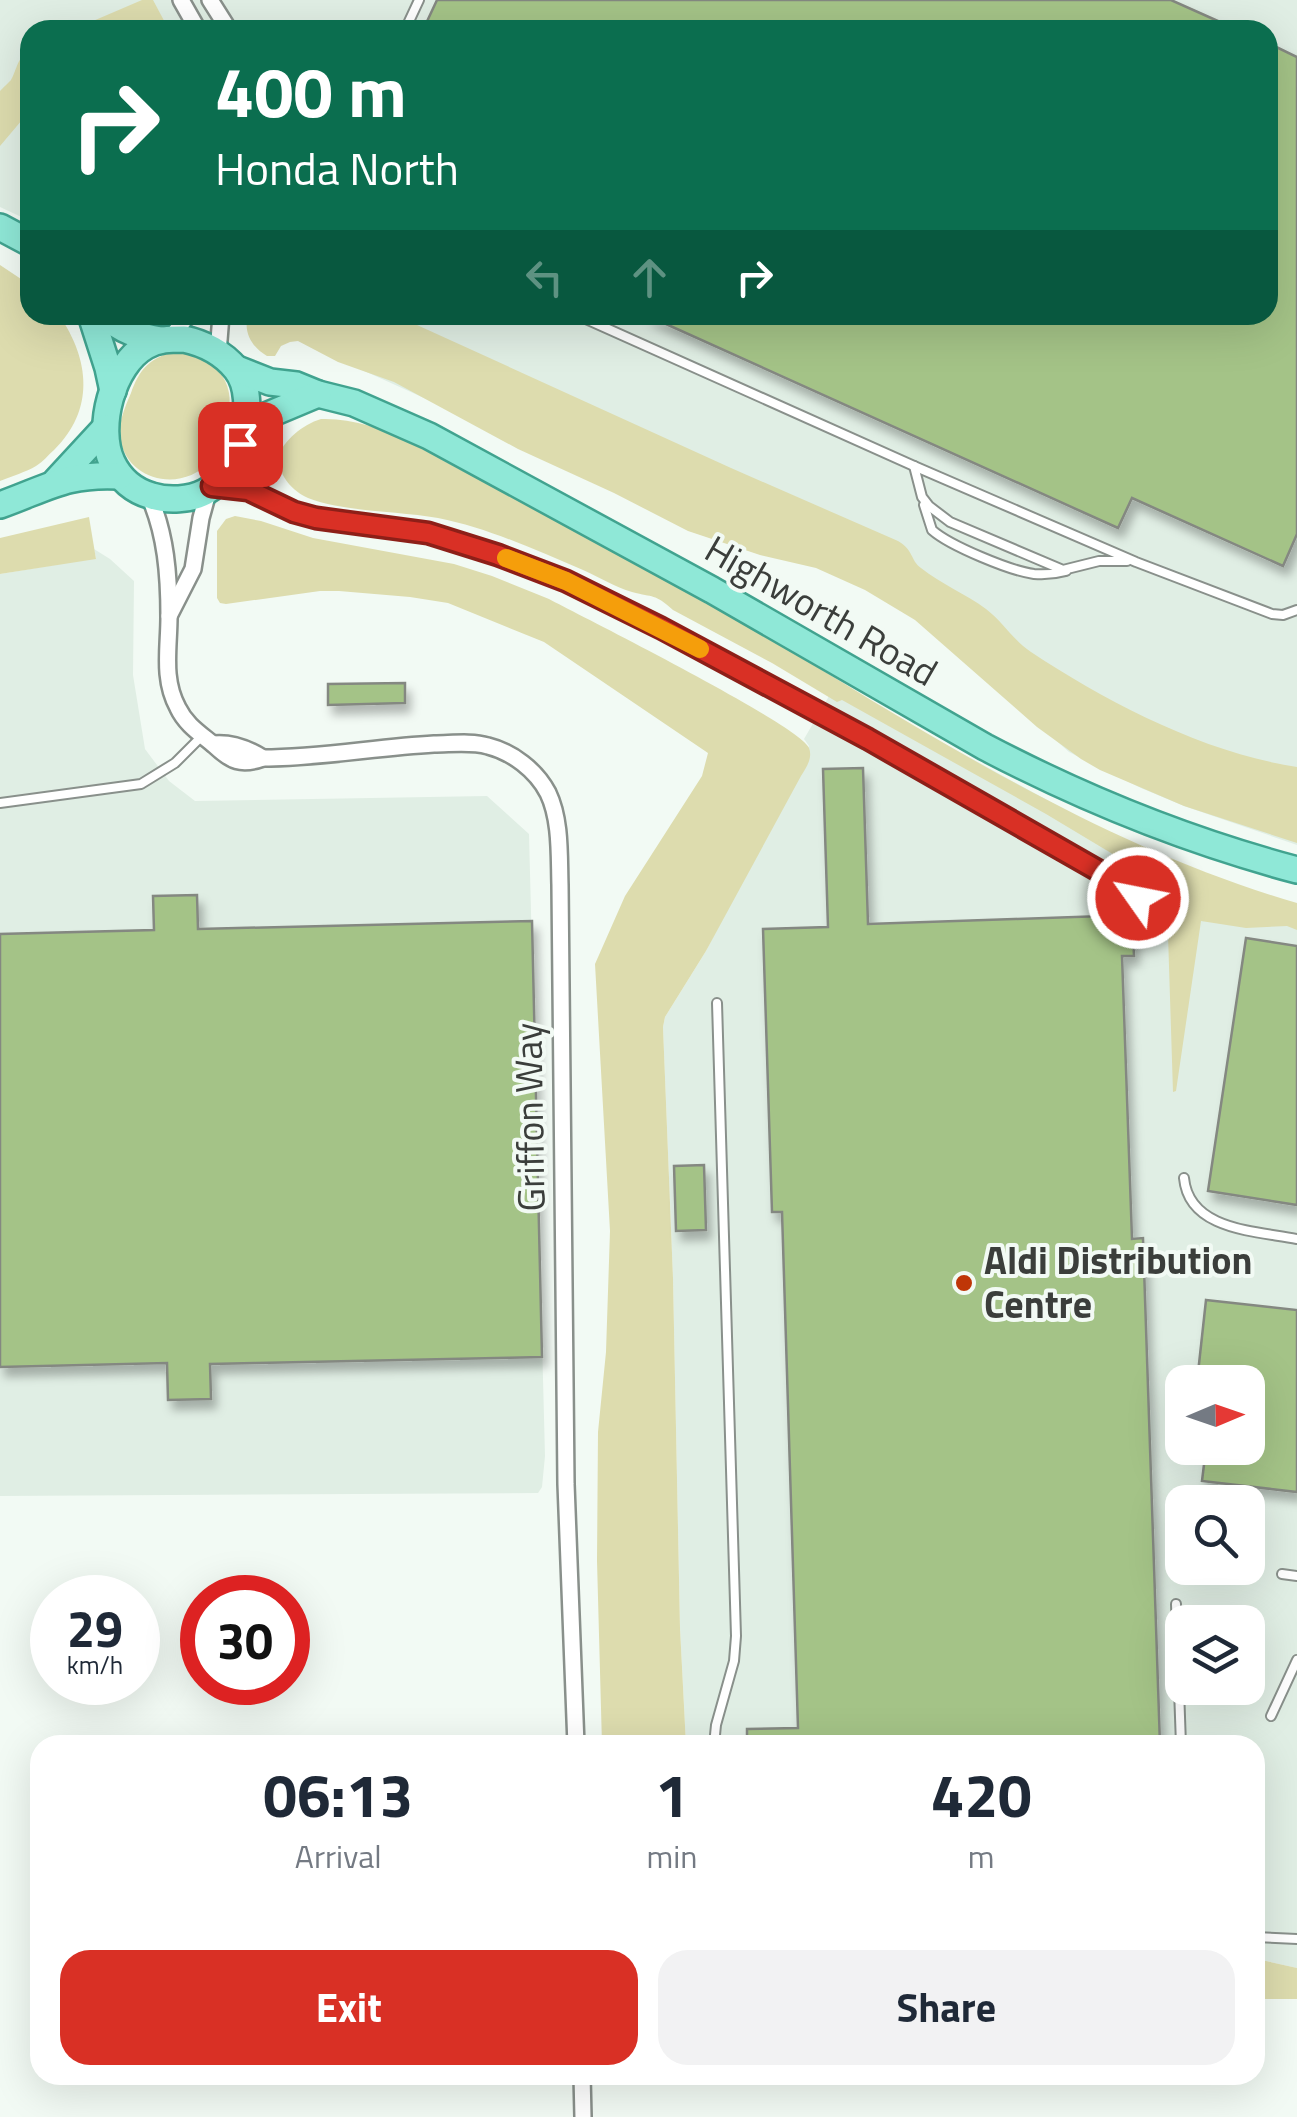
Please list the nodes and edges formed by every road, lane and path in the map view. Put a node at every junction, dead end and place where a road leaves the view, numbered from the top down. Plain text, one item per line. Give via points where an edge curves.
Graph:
1 (93, 325) edge
2 (117, 325) edge
3 (179, 325) edge
4 (222, 325) edge
5 (600, 325) edge
6 (166, 339) junction
7 (227, 361) junction
8 (112, 391) junction
9 (318, 394) junction
10 (105, 428) junction
11 (240, 442) junction
12 (914, 466) junction
13 (120, 476) junction
14 (56, 481) junction
15 (211, 488) junction
16 (262, 495) junction
17 (150, 496) junction
18 (922, 497) junction
19 (0, 505) edge
20 (1136, 562) junction
21 (1070, 570) junction
22 (1297, 610) edge
23 (169, 616) junction
24 (208, 740) junction
25 (0, 803) edge
26 (1297, 870) edge
27 (1142, 903) dead end
28 (717, 1004) dead end
29 (1184, 1178) dead end
30 (1297, 1239) edge
31 (1282, 1574) dead end
32 (1297, 1576) edge
33 (1176, 1604) dead end
34 (1297, 1660) edge
35 (1270, 1716) dead end
36 (576, 1735) edge
37 (715, 1735) edge
38 (1181, 1735) edge
39 (1265, 1937) edge
40 (1297, 1939) edge
41 (582, 2085) edge
42 (583, 2117) edge

1 - 8 main road
2 - 6 main road via 140,337
3 - 6 street
4 - 7 street
5 - 12 lane
6 - 7 main road via 196,342
6 - 8 main road via 135,354
7 - 9 main road, Highworth Road via 258,378
7 - 11 main road via 243,382 248,406
8 - 10 main road
9 - 11 main road via 268,415
9 - 26 main road, Highworth Road via 385,415 494,470 1044,778 1201,841
10 - 13 main road
10 - 14 main road
11 - 15 main road
11 - 16 street
12 - 18 lane
12 - 20 lane
13 - 14 main road
13 - 17 main road
14 - 19 main road
15 - 16 street
15 - 17 main road via 175,499
15 - 23 street via 190,580
16 - 27 street via 316,518 440,536 566,581 868,739 1099,871
17 - 23 street via 164,542
18 - 21 lane via 950,522
18 - 21 lane via 932,530 954,544 1027,573
20 - 21 lane via 1099,561
20 - 22 lane via 1272,614
23 - 24 street via 170,689 179,712
24 - 25 lane via 141,784
24 - 36 street, Griffon Way via 263,758 479,744 529,768 548,792 559,848
28 - 37 lane via 736,1636
29 - 30 lane via 1191,1202 1219,1224
31 - 32 lane
33 - 38 lane
34 - 35 lane
39 - 40 lane
41 - 42 street

